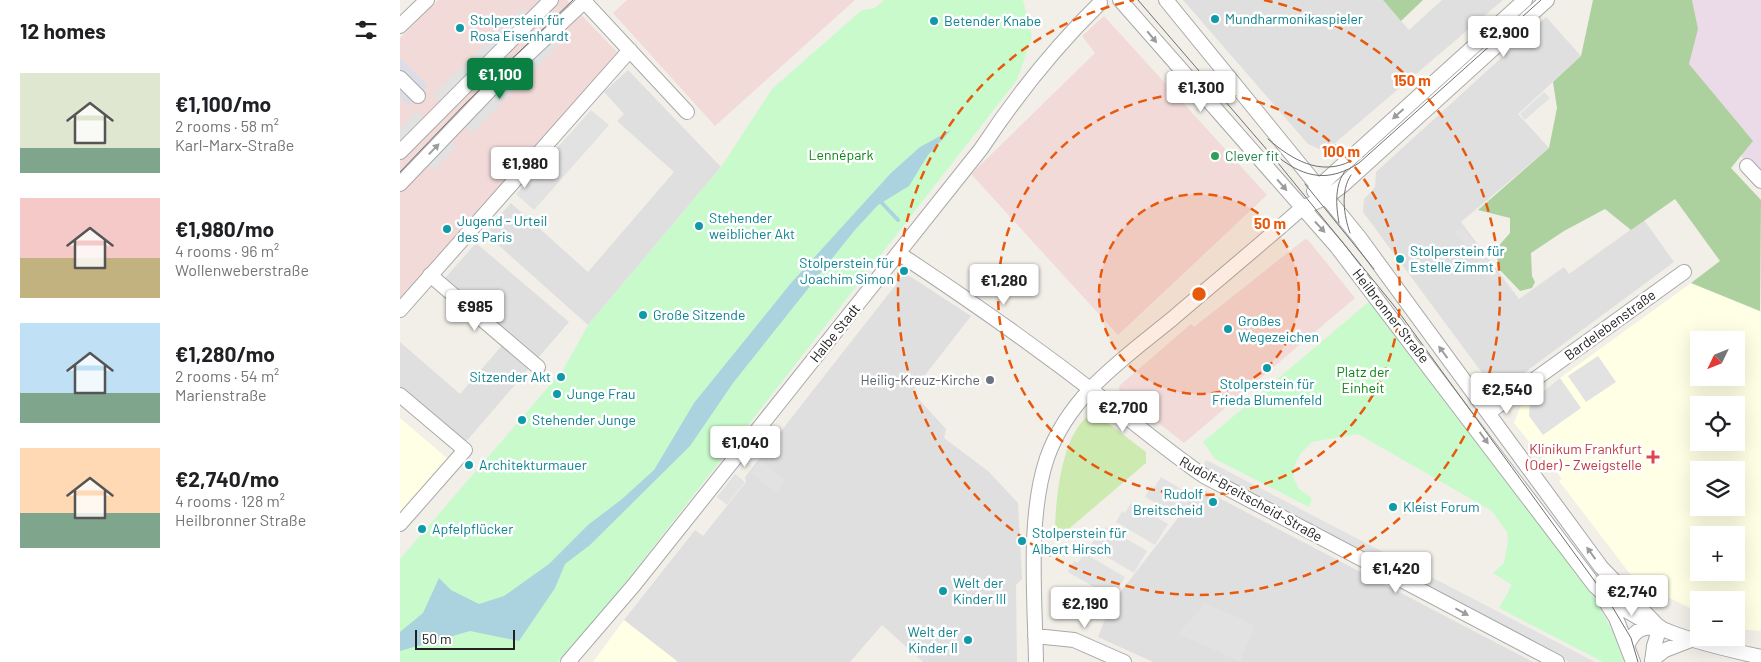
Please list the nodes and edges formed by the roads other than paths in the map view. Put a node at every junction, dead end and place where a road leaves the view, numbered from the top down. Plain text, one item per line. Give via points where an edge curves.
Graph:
1 (427, 0) edge
2 (551, 0) edge
3 (584, 0) edge
4 (1120, 0) edge
5 (1166, 0) edge
6 (1525, 0) edge
7 (1548, 0) edge
8 (1100, 3) dead end
9 (400, 26) edge
10 (630, 50) junction
11 (400, 78) edge
12 (418, 96) dead end
13 (687, 112) dead end
14 (400, 152) edge
15 (1747, 166) dead end
16 (1761, 181) edge
17 (400, 184) edge
18 (1323, 191) junction
19 (1302, 208) junction
20 (898, 253) junction
21 (1684, 272) dead end
22 (430, 275) junction
23 (400, 310) edge
24 (538, 366) dead end
25 (1090, 388) junction
26 (400, 395) edge
27 (1488, 413) junction
28 (400, 524) edge
29 (1595, 586) junction
30 (1660, 627) junction
31 (1035, 636) junction
32 (1690, 640) edge
33 (1690, 640) edge
34 (1627, 646) junction
35 (1716, 646) edge
36 (1761, 657) edge
37 (1652, 661) edge
38 (568, 662) edge
39 (1036, 662) edge
40 (1124, 662) edge
41 (1558, 662) edge
42 (1633, 662) edge

1 - 9 street
2 - 14 street
3 - 10 street
17 -> 3 street via 491,89
4 -> 19 street, Heilbronner Straße
5 - 18 street, Heilbronner Straße
6 -> 18 street
7 - 18 street
8 - 20 street, Halbe Stadt via 1066,36 1010,105 981,149
10 - 13 street
10 - 22 street
11 - 12 street
15 - 16 street
18 - 19 street
27 -> 18 street, Heilbronner Straße
19 - 25 street
19 -> 29 street, Heilbronner Straße via 1370,287
20 - 25 street, Rudolf-Breitscheid-Straße via 988,312
20 - 38 street, Halbe Stadt
21 - 27 street, Bardelebenstraße
22 - 23 street
22 - 24 street
25 - 31 street via 1066,417 1047,458 1040,487 1035,549
25 -> 41 street, Rudolf-Breitscheid-Straße via 1204,476
26 - 28 street via 465,450
30 -> 27 street, Heilbronner Straße via 1601,567
29 - 30 street, Heilbronner Straße via 1637,618
29 - 34 street via 1616,618
30 - 32 street, Heilbronner Straße
30 - 34 street via 1645,627 1634,632
30 - 37 street
31 - 39 street
31 - 40 street via 1074,640
33 - 37 street via 1665,650
34 - 42 street
35 - 36 street, Heilbronner Straße

